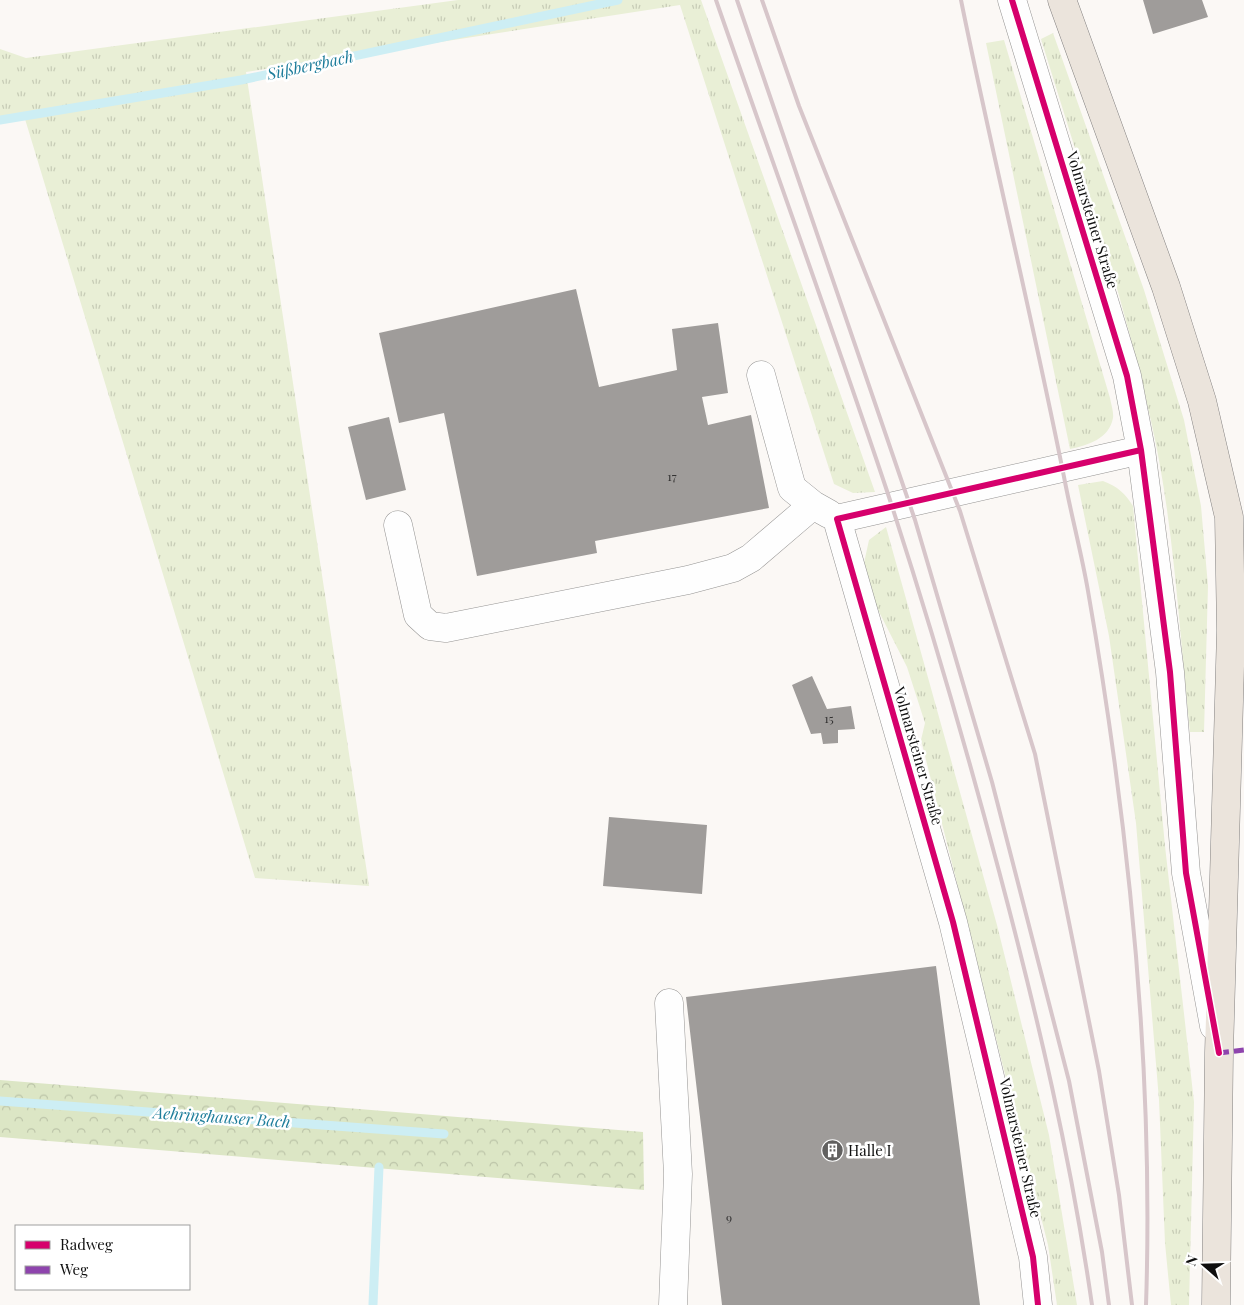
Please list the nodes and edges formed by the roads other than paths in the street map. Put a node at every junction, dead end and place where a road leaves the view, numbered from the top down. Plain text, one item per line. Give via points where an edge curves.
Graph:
1 (1012, 0) edge
2 (1062, 0) edge
3 (762, 376) dead end
4 (1141, 450) junction
5 (814, 505) junction
6 (837, 519) junction
7 (398, 525) dead end
8 (670, 1003) dead end
9 (1219, 1053) junction
10 (673, 1305) edge
11 (1038, 1305) edge
12 (1216, 1305) edge

1 - 4 street, Volmarsteiner Straße via 1127,376
2 - 9 main road, Volmarsteiner Straße via 1166,287 1199,391 1229,517 1231,631
3 - 5 street via 792,488
4 - 6 street
4 - 9 street, Volmarsteiner Straße via 1170,672 1186,873
5 - 6 street
5 - 7 street via 751,558 733,568 688,580 446,628 430,626 418,615
6 - 11 street, Volmarsteiner Straße via 953,922 1033,1257
8 - 10 street via 678,1174
9 - 12 main road, Volmarsteiner Straße

